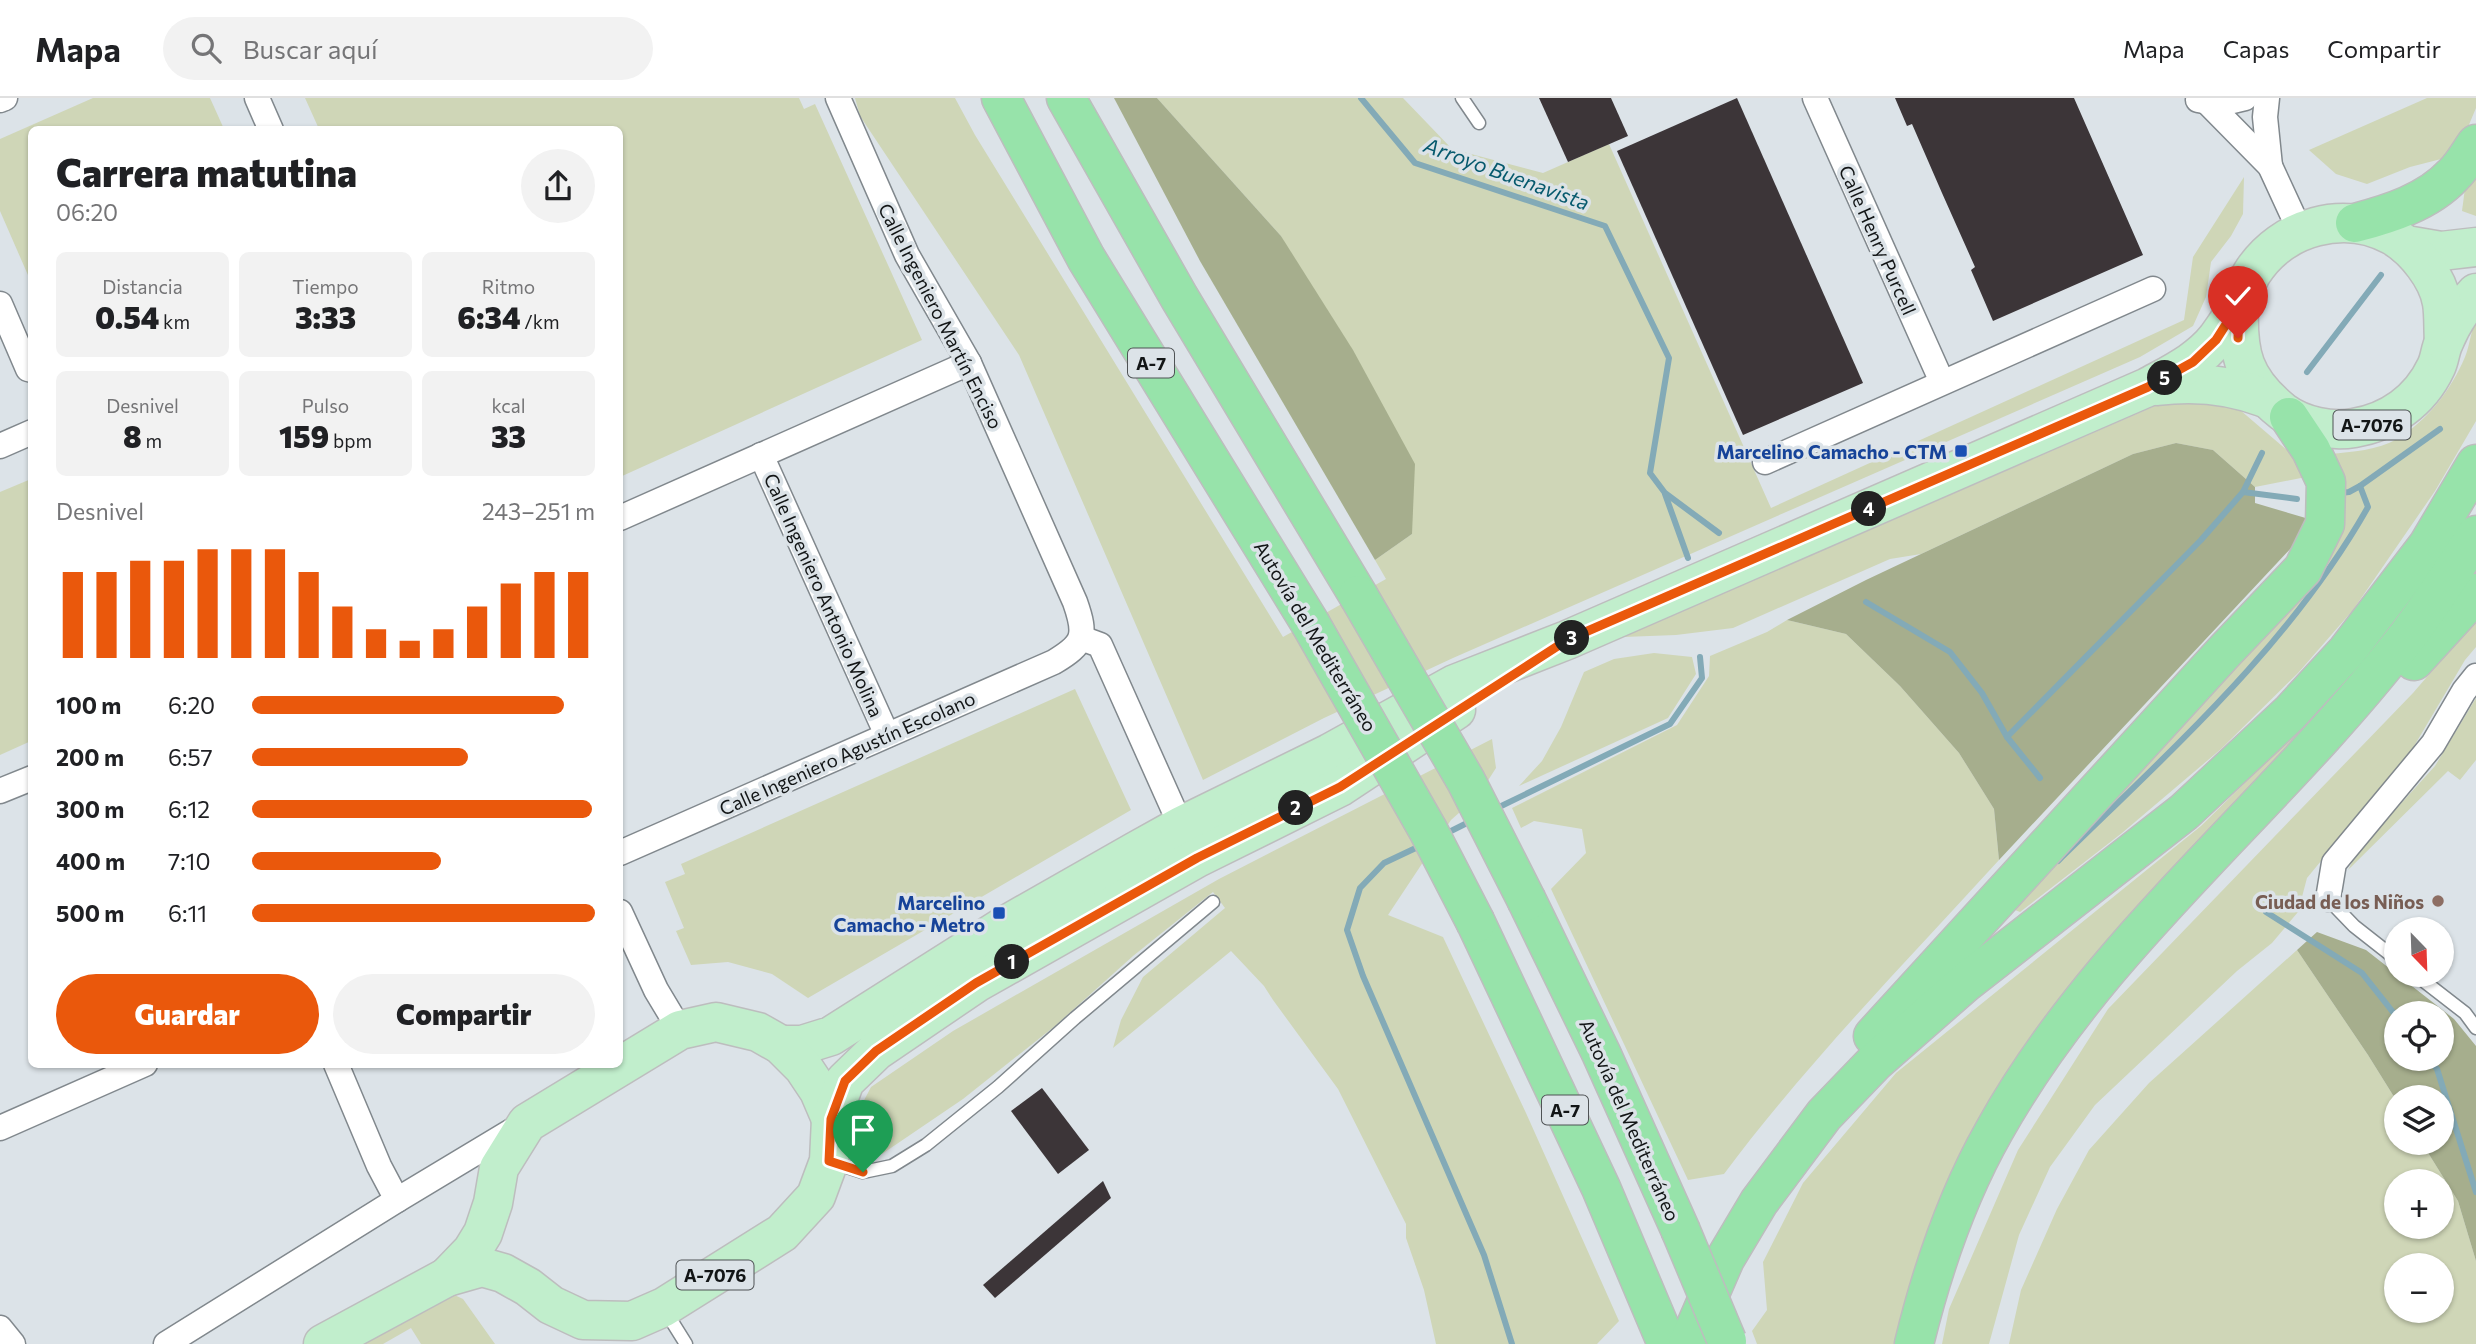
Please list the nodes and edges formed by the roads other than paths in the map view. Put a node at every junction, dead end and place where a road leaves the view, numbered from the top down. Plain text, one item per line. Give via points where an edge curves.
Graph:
1 (257, 98) edge
2 (838, 98) edge
3 (1001, 98) edge
4 (1066, 98) edge
5 (1086, 98) edge
6 (1462, 98) edge
7 (1815, 98) edge
8 (2245, 98) edge
9 (2267, 98) edge
10 (2201, 100) edge
11 (1479, 123) dead end
12 (269, 126) edge
13 (2476, 144) edge
14 (2270, 166) junction
15 (2355, 223) junction
16 (2300, 231) junction
17 (2406, 245) junction
18 (2476, 247) edge
19 (2153, 289) dead end
20 (2476, 293) edge
21 (1179, 297) junction
22 (0, 304) edge
23 (2239, 304) junction
24 (2444, 341) junction
25 (969, 363) junction
26 (28, 369) edge
27 (1942, 382) junction
28 (2148, 387) junction
29 (2277, 407) junction
30 (28, 434) edge
31 (0, 446) edge
32 (761, 455) junction
33 (1765, 462) dead end
34 (2476, 464) edge
35 (623, 517) edge
36 (2476, 535) edge
37 (2476, 593) edge
38 (1077, 644) junction
39 (2476, 676) edge
40 (887, 735) junction
41 (2286, 776) junction
42 (28, 780) edge
43 (0, 791) edge
44 (1189, 842) junction
45 (623, 852) edge
46 (2328, 899) joint
47 (1213, 902) dead end
48 (623, 918) edge
49 (2384, 950) edge
50 (2431, 987) edge
51 (2476, 1028) edge
52 (680, 1030) junction
53 (781, 1045) junction
54 (623, 1064) edge
55 (136, 1068) edge
56 (338, 1068) edge
57 (617, 1068) edge
58 (1824, 1115) junction
59 (831, 1119) junction
60 (527, 1122) junction
61 (0, 1128) edge
62 (829, 1161) junction
63 (397, 1200) junction
64 (493, 1203) junction
65 (447, 1277) junction
66 (528, 1287) junction
67 (664, 1307) junction
68 (0, 1328) edge
69 (1727, 1343) edge
70 (13, 1344) edge
71 (166, 1344) edge
72 (324, 1344) edge
73 (686, 1344) edge
74 (1667, 1344) edge
75 (1688, 1344) edge
76 (1914, 1344) edge

1 - 12 street
2 - 25 street, Calle Ingeniero Martín Enciso via 908,255
3 - 74 highway, Autovía del Mediterráneo / A-7, bridge via 1086,258 1310,623 1402,784 1476,923 1590,1164
4 - 21 highway, Autovía del Mediterráneo
5 - 21 highway
6 - 11 lane
7 - 27 street, Calle Henry Purcell
8 - 10 street via 2220,104
9 - 14 street
10 - 14 street
13 - 15 highway via 2452,176 2423,197 2391,213
14 - 16 street
15 - 16 main road, A-7076 via 2329,223
15 - 17 main road, A-7076
16 - 23 main road, A-7076 via 2264,257 2250,275
17 - 18 main road, A-7076 via 2441,251
17 - 24 main road, A-7076 via 2426,266 2442,302
19 - 27 street
20 - 24 main road, A-7076
21 - 69 highway, Autovía del Mediterráneo, bridge via 1466,781 1601,1052
22 - 26 street
23 - 28 main road, A-7076 via 2216,340 2193,362
23 - 29 main road, A-7076 via 2238,338 2248,373
24 - 29 main road, A-7076 via 2437,366 2421,393 2400,411 2372,425 2320,428
25 - 32 street
25 - 38 street, Calle Ingeniero Martín Enciso via 1082,621
27 - 33 street
28 - 29 main road, A-7076 via 2185,382 2221,385
28 - 44 main road, A-7076 via 1567,640 1340,787
29 - 58 highway via 2311,450 2326,482 2325,524 2303,569 1860,1050
30 - 31 street
32 - 35 street
32 - 40 street, Calle Ingeniero Antonio Molina
34 - 58 highway via 2428,545 2347,651 2290,713 2183,812 1965,983 1875,1062
36 - 41 highway via 2402,644
37 - 41 highway via 2347,736
38 - 40 street, Calle Ingeniero Agustín Escolano via 1054,662
38 - 44 street via 1100,645
39 - 46 street via 2433,744 2334,863
40 - 45 street, Calle Ingeniero Agustín Escolano
41 - 76 highway via 2127,944 2074,1008 2028,1075 1993,1132 1953,1214
42 - 43 street
44 - 53 main road, A-7076 via 1006,925 831,1036 802,1045
44 - 59 main road, A-7076 via 876,1051 845,1081
46 - 49 lane
47 - 62 lane via 926,1145 892,1166 863,1172
48 - 52 street
50 - 51 lane via 2465,1013
52 - 53 main road, A-7076 via 716,1022 758,1032
52 - 54 main road, A-7076
53 - 59 main road, A-7076 via 803,1067
55 - 61 street
56 - 63 street
57 - 60 main road, A-7076
58 - 75 highway via 1759,1202 1725,1259
59 - 62 main road, A-7076
60 - 63 street
60 - 64 main road, A-7076 via 499,1168
62 - 67 main road, A-7076 via 816,1196 782,1233
63 - 71 street
64 - 65 main road, A-7076 via 472,1251
64 - 66 main road, A-7076 via 506,1246
65 - 66 main road, A-7076 via 482,1267
65 - 72 main road, A-7076
66 - 67 main road, A-7076 via 551,1305 583,1320 632,1321
67 - 73 lane
68 - 70 street

